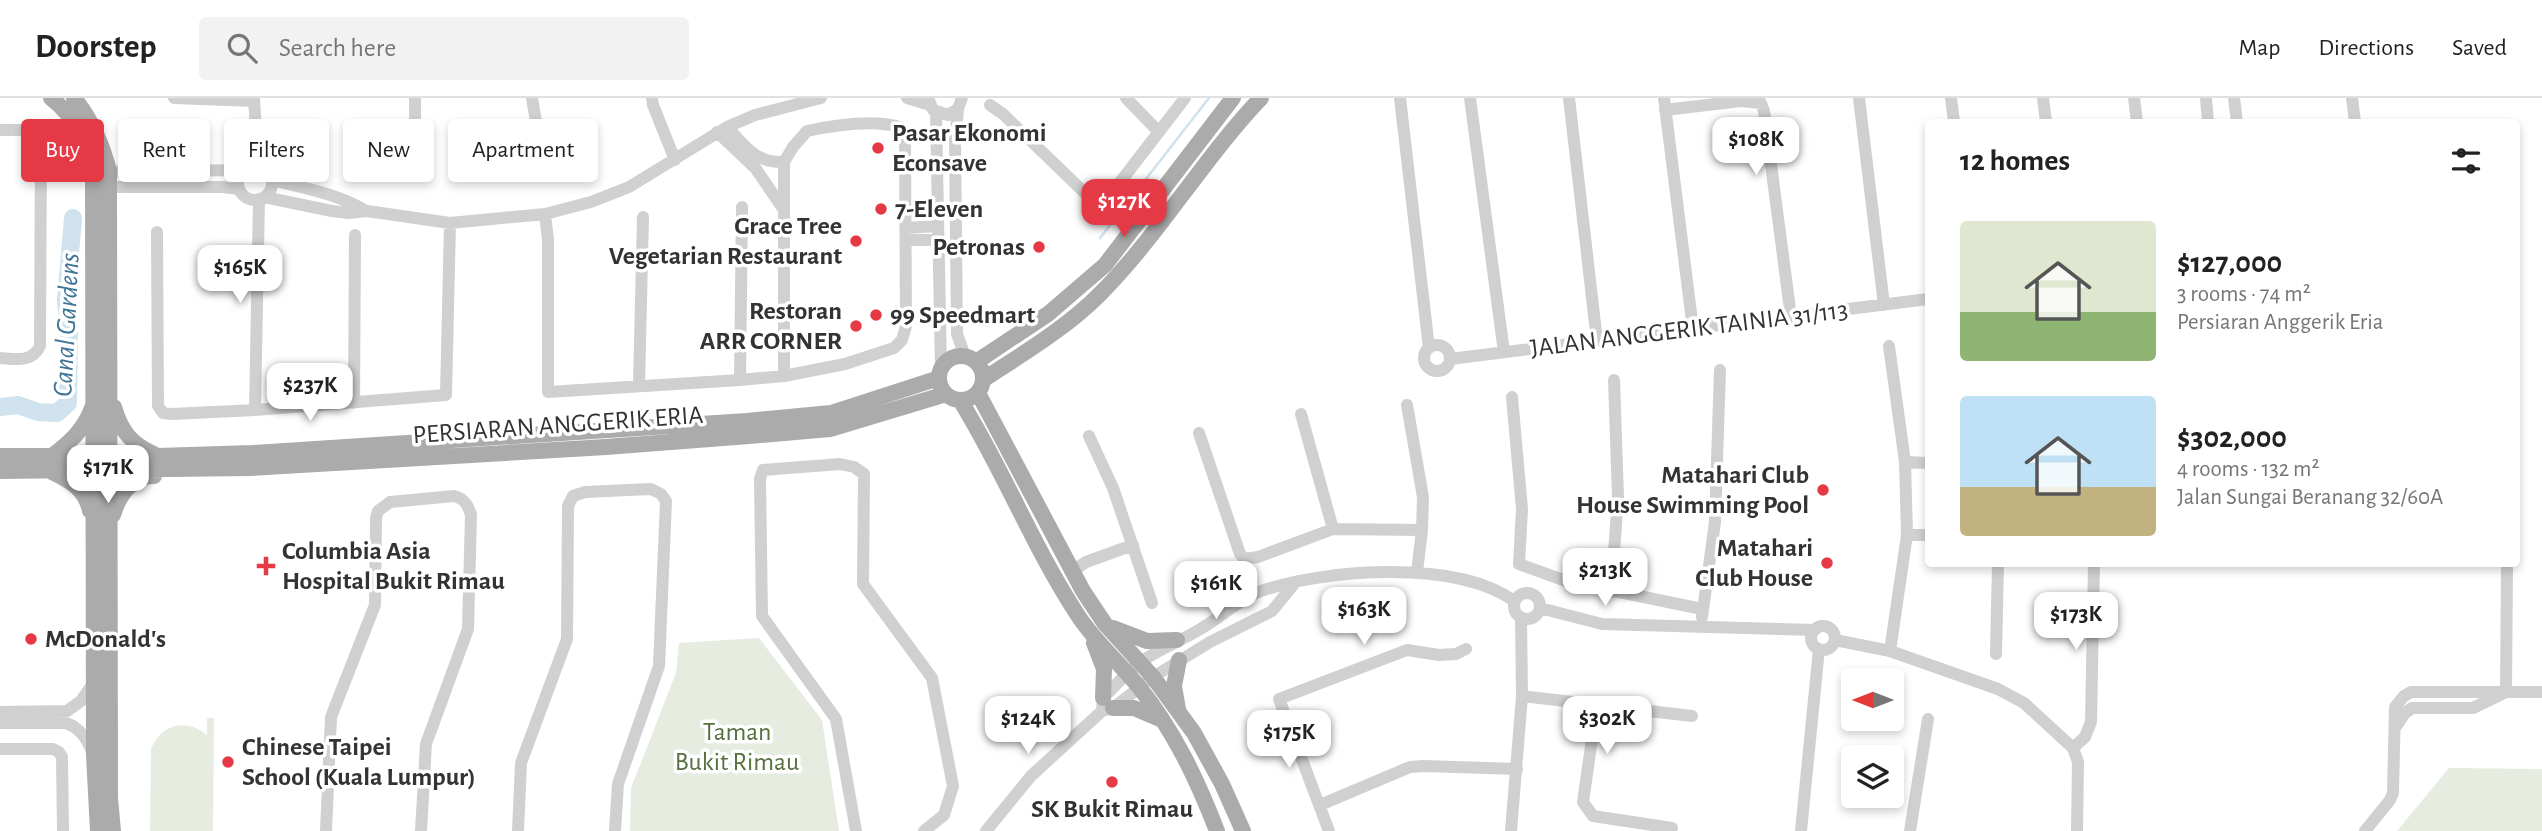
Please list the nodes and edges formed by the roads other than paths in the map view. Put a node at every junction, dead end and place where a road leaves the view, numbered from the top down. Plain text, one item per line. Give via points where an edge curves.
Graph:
1 (51, 98) edge
2 (74, 98) edge
3 (174, 98) edge
4 (415, 98) edge
5 (532, 98) edge
6 (652, 98) edge
7 (821, 98) edge
8 (907, 98) edge
9 (1126, 98) edge
10 (1185, 98) edge
11 (1233, 98) edge
12 (1261, 98) edge
13 (1400, 98) edge
14 (1470, 98) edge
15 (1569, 98) edge
16 (1859, 98) edge
17 (1951, 98) edge
18 (2043, 98) edge
19 (2134, 98) edge
20 (2206, 98) edge
21 (2234, 98) edge
22 (2352, 98) edge
23 (254, 100) edge
24 (960, 103) edge
25 (1665, 104) edge
26 (931, 105) edge
27 (990, 105) dead end
28 (755, 115) junction
29 (71, 119) edge
30 (90, 119) edge
31 (255, 119) edge
32 (415, 119) edge
33 (536, 119) edge
34 (1954, 119) edge
35 (2046, 119) edge
36 (2137, 119) edge
37 (2208, 119) edge
38 (2237, 119) edge
39 (2355, 119) edge
40 (0, 130) edge
41 (722, 130) junction
42 (1158, 131) junction
43 (743, 144) junction
44 (675, 160) junction
45 (784, 162) junction
46 (224, 171) edge
47 (104, 179) edge
48 (104, 179) edge
49 (101, 182) edge
50 (239, 182) edge
51 (272, 182) edge
52 (280, 182) edge
53 (239, 189) junction
54 (262, 198) junction
55 (742, 207) dead end
56 (782, 207) junction
57 (367, 211) junction
58 (545, 215) junction
59 (643, 217) dead end
60 (450, 223) junction
61 (157, 232) dead end
62 (937, 233) junction
63 (906, 234) junction
64 (355, 235) dead end
65 (1925, 299) edge
66 (1884, 305) junction
67 (1791, 317) junction
68 (1693, 329) junction
69 (1597, 341) junction
70 (1889, 346) dead end
71 (1429, 348) junction
72 (1504, 352) junction
73 (0, 358) edge
74 (971, 359) junction
75 (1450, 359) junction
76 (1720, 370) dead end
77 (940, 374) junction
78 (784, 376) junction
79 (740, 380) junction
80 (1614, 380) dead end
81 (639, 386) junction
82 (980, 386) junction
83 (103, 395) junction
84 (953, 397) junction
85 (1512, 397) dead end
86 (354, 403) junction
87 (1407, 405) dead end
88 (255, 410) junction
89 (1301, 414) dead end
90 (1199, 433) dead end
91 (1089, 436) dead end
92 (0, 456) edge
93 (158, 456) junction
94 (1905, 462) junction
95 (102, 463) junction
96 (1925, 463) edge
97 (52, 464) junction
98 (251, 468) junction
99 (0, 471) edge
100 (110, 525) junction
101 (1333, 528) junction
102 (1422, 530) junction
103 (1925, 535) edge
104 (1907, 536) junction
105 (1133, 544) junction
106 (1998, 567) edge
107 (2094, 567) edge
108 (2507, 567) edge
109 (1073, 571) junction
110 (1417, 572) junction
111 (94, 580) junction
112 (1294, 584) junction
113 (1611, 592) junction
114 (1514, 601) junction
115 (1152, 603) dead end
116 (1236, 606) junction
117 (1540, 608) junction
118 (1702, 609) junction
119 (1521, 617) junction
120 (1105, 624) junction
121 (1247, 624) junction
122 (1701, 628) junction
123 (1815, 630) junction
124 (1089, 633) junction
125 (1177, 640) junction
126 (1835, 640) junction
127 (1466, 649) dead end
128 (1819, 649) junction
129 (1890, 651) junction
130 (1996, 654) dead end
131 (1179, 660) junction
132 (1140, 662) junction
133 (1128, 674) junction
134 (1153, 677) junction
135 (94, 682) junction
136 (1139, 687) junction
137 (2506, 692) junction
138 (2542, 692) edge
139 (1522, 695) junction
140 (1597, 704) junction
141 (1106, 706) junction
142 (0, 712) edge
143 (1180, 713) junction
144 (1692, 716) dead end
145 (1928, 719) dead end
146 (1164, 721) junction
147 (0, 723) edge
148 (2395, 727) junction
149 (2073, 748) junction
150 (0, 749) edge
151 (94, 755) junction
152 (1517, 769) junction
153 (1320, 805) junction
154 (1672, 828) dead end
155 (63, 831) edge
156 (98, 831) edge
157 (113, 831) edge
158 (326, 831) edge
159 (421, 831) edge
160 (518, 831) edge
161 (615, 831) edge
162 (856, 831) edge
163 (924, 831) edge
164 (986, 831) edge
165 (1217, 831) edge
166 (1243, 831) edge
167 (1329, 831) edge
168 (1511, 831) edge
169 (1801, 831) edge
170 (1910, 831) edge
171 (2077, 831) edge
172 (2364, 831) edge

1 - 29 main road
2 - 30 main road
3 - 23 street
4 - 32 street
5 - 33 street
6 - 44 street
7 - 28 street
8 - 26 street
9 - 42 street
10 - 42 street
11 - 74 main road via 1105,265 1048,314
12 - 82 main road via 1098,296
13 - 71 street
14 - 72 street
15 - 69 street
16 - 66 street
17 - 34 street
18 - 35 street
19 - 36 street
20 - 37 street
21 - 38 street
22 - 39 street
23 - 31 street
24 - 26 street via 948,115
24 - 74 street via 955,141 957,334
25 - 67 street via 1761,103
25 - 68 street
26 - 62 street
27 - 42 street via 1087,195 1100,201 1111,194
28 - 41 street
28 - 43 street
40 - 73 street via 34,131 41,144 40,346 29,359
41 - 43 street
41 - 44 street
41 - 56 street
43 - 45 street via 762,160
44 - 58 street via 629,187
45 - 56 street
45 - 63 street via 807,131 847,125 900,127 905,136
46 - 47 street
48 - 53 street
49 - 83 main road
50 - 53 street
51 - 54 street
52 - 57 street via 335,196
53 - 54 street via 247,198
54 - 57 street via 332,211
54 - 88 street
55 - 79 street
56 - 78 street
57 - 60 street
58 - 60 street
58 - 81 street via 548,393
59 - 81 street
60 - 86 street via 446,395
61 - 88 street via 158,406 163,413 172,414
62 - 63 street
62 - 77 street
63 - 78 street via 902,340 894,348 845,365
64 - 86 street
65 - 66 street, JALAN ANGGERIK TAINIA 31/113
66 - 67 street, JALAN ANGGERIK TAINIA 31/113
67 - 68 street, JALAN ANGGERIK TAINIA 31/113
68 - 69 street, JALAN ANGGERIK TAINIA 31/113
69 - 72 street, JALAN ANGGERIK TAINIA 31/113
70 - 94 street
71 - 75 street via 1441,346
71 - 75 street via 1423,358 1429,369 1441,370
72 - 75 street, JALAN ANGGERIK TAINIA 31/113
74 - 77 main road via 951,358
74 - 82 main road via 983,373
76 - 118 street via 1715,522
77 - 84 main road
77 - 93 main road, PERSIARAN ANGGERIK ERIA via 831,413
78 - 79 street
79 - 81 street
80 - 113 street via 1618,498
82 - 84 main road via 972,397
82 - 109 main road
83 - 93 main road via 122,430 134,443
83 - 95 main road
83 - 97 main road
84 - 98 main road, PERSIARAN ANGGERIK ERIA via 830,429
84 - 124 main road via 999,469 1039,554
85 - 113 street via 1522,509 1519,564
86 - 88 street
87 - 102 street via 1423,497
89 - 101 street
90 - 101 street via 1245,559
91 - 105 street
92 - 97 main road, PERSIARAN ANGGERIK ERIA
93 - 95 main road, PERSIARAN ANGGERIK ERIA
94 - 96 street
94 - 104 street
95 - 97 main road, PERSIARAN ANGGERIK ERIA
95 - 98 main road, PERSIARAN ANGGERIK ERIA
95 - 100 main road
95 - 111 main road
97 - 99 main road, PERSIARAN ANGGERIK ERIA
97 - 111 main road via 86,495
98 - 100 main road via 138,479 122,496
100 - 157 main road
101 - 102 street
102 - 110 street
103 - 104 street
104 - 129 street
105 - 109 street
105 - 115 street
106 - 130 street
107 - 149 street via 2091,722 2085,737
108 - 137 street
109 - 120 main road
110 - 112 street via 1345,574
110 - 114 street via 1473,582
111 - 135 main road
112 - 116 street via 1259,592
112 - 121 street via 1272,611
113 - 118 street
114 - 117 street via 1522,593 1532,593
114 - 119 street via 1514,611
116 - 121 street
116 - 125 street
117 - 119 street via 1532,618
117 - 122 street via 1602,624
118 - 122 street
119 - 139 street
120 - 125 main road via 1147,641
120 - 132 main road
121 - 131 street
122 - 123 street
123 - 126 street via 1827,627
123 - 128 street via 1811,641
124 - 133 main road
124 - 141 main road via 1104,669
125 - 132 street
126 - 128 street via 1827,649
126 - 129 street
127 - 153 street via 1439,655 1407,650 1279,699
128 - 169 street
129 - 149 street via 2015,698
131 - 134 street
131 - 143 main road via 1174,686
132 - 133 street
132 - 134 main road
133 - 136 main road
133 - 141 street
134 - 136 street
134 - 143 main road
135 - 142 street via 67,711
135 - 151 main road
136 - 141 street
136 - 146 main road
137 - 138 street
137 - 148 street via 2473,708 2412,708
137 - 148 street via 2411,692 2395,707
139 - 140 street
139 - 152 street
140 - 144 street
140 - 154 street via 1583,803 1593,816
141 - 146 main road via 1134,708
141 - 164 street via 1031,776
143 - 166 main road via 1209,759
145 - 170 street
146 - 165 main road via 1196,776
147 - 151 street via 66,723 84,735
148 - 172 street via 2393,793
149 - 171 street via 2078,762
150 - 155 street via 59,751
151 - 156 main road
152 - 153 street via 1410,767
152 - 168 street
153 - 167 street
158 - 159 street via 331,717 374,604 378,511 390,502 454,496 468,505 471,515 468,629 426,744
160 - 161 street via 521,763 567,639 568,506 573,496 585,492 651,489 666,501 659,666 618,784
162 - 163 street via 836,719 762,616 763,470 839,464 864,474 863,584 932,678 953,786 944,815

